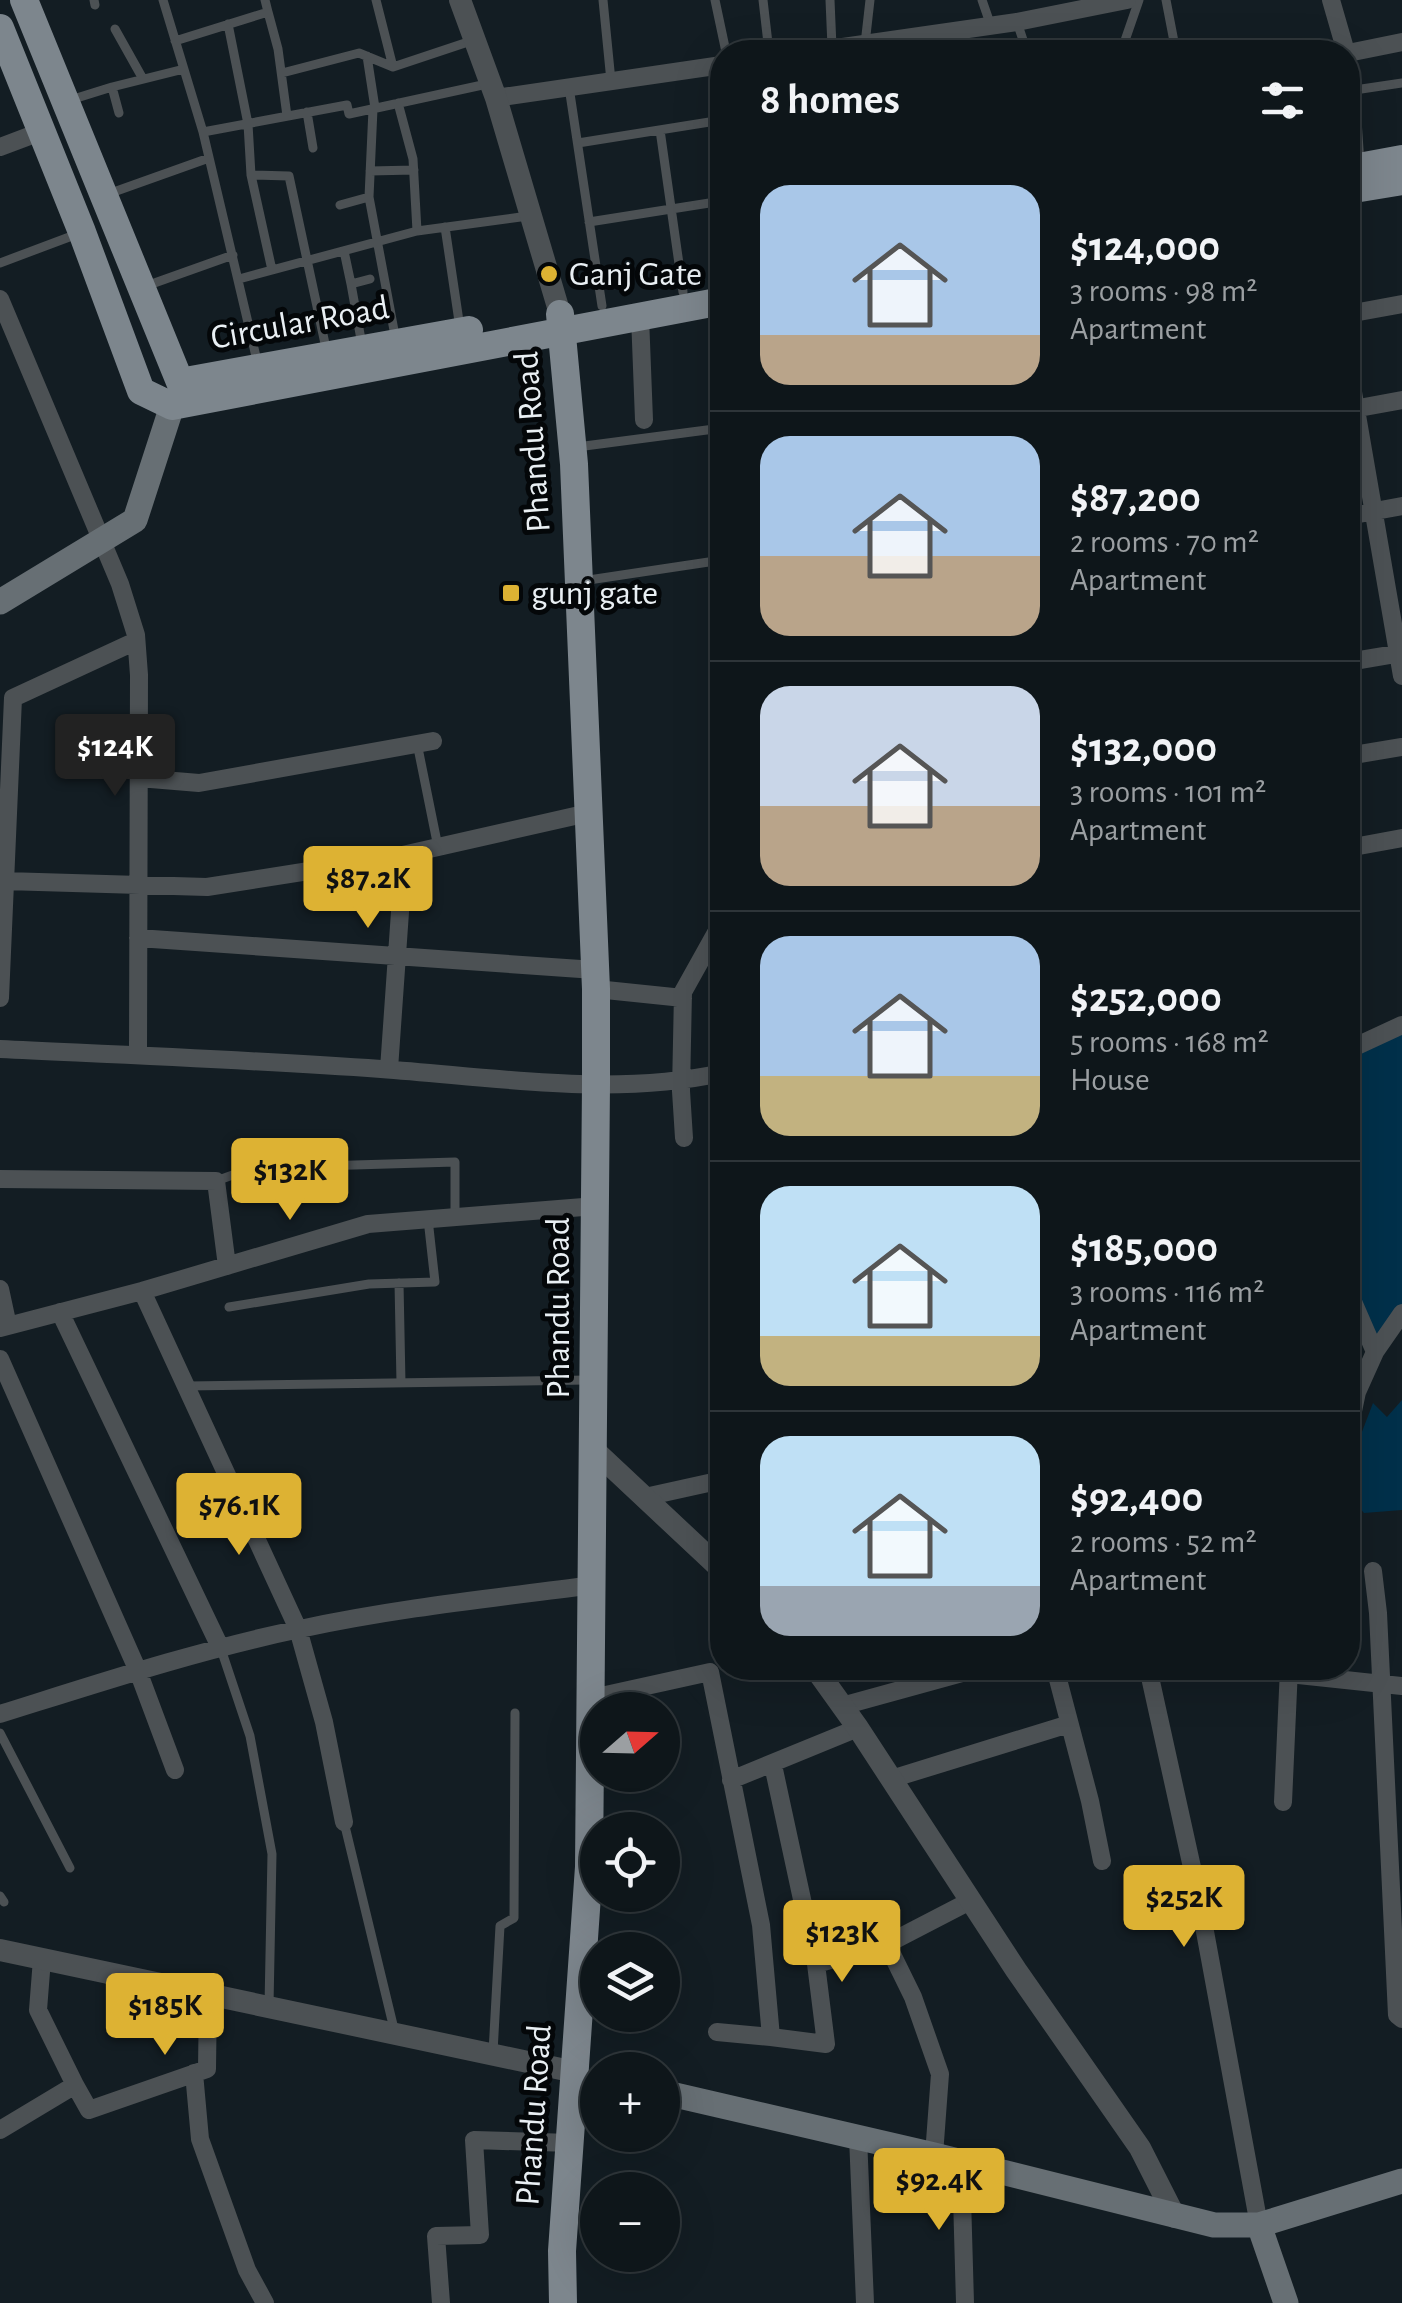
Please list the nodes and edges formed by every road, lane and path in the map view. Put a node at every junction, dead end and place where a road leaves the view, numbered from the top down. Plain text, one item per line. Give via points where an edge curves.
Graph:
1 (24, 0) edge
2 (163, 0) edge
3 (265, 0) edge
4 (376, 0) edge
5 (460, 0) edge
6 (602, 0) edge
7 (716, 0) edge
8 (763, 0) edge
9 (833, 0) edge
10 (870, 0) edge
11 (982, 0) edge
12 (1127, 0) edge
13 (1140, 0) edge
14 (1166, 0) edge
15 (1331, 0) edge
16 (1078, 5) edge
17 (268, 12) junction
18 (1017, 22) junction
19 (228, 24) junction
20 (990, 26) junction
21 (0, 28) edge
22 (115, 29) dead end
23 (474, 40) junction
24 (724, 40) edge
25 (767, 40) edge
26 (831, 40) edge
27 (865, 40) edge
28 (893, 40) edge
29 (1023, 40) edge
30 (1125, 40) edge
31 (1174, 40) edge
32 (1343, 40) edge
33 (175, 41) junction
34 (1402, 42) edge
35 (1360, 52) edge
36 (367, 56) junction
37 (393, 67) junction
38 (710, 67) edge
39 (184, 69) junction
40 (282, 73) junction
41 (143, 79) junction
42 (610, 81) junction
43 (1402, 83) edge
44 (112, 87) junction
45 (569, 87) junction
46 (1360, 90) edge
47 (492, 91) junction
48 (65, 101) junction
49 (398, 103) junction
50 (374, 109) junction
51 (306, 112) junction
52 (120, 113) dead end
53 (287, 116) junction
54 (710, 122) edge
55 (248, 124) junction
56 (660, 130) junction
57 (40, 132) junction
58 (203, 132) junction
59 (578, 143) junction
60 (0, 147) edge
61 (313, 148) dead end
62 (209, 158) junction
63 (1402, 159) edge
64 (414, 170) junction
65 (370, 171) junction
66 (1360, 172) edge
67 (251, 175) junction
68 (1360, 176) edge
69 (1402, 181) edge
70 (104, 196) junction
71 (369, 197) junction
72 (710, 203) edge
73 (340, 205) dead end
74 (672, 209) junction
75 (531, 215) junction
76 (589, 222) junction
77 (445, 227) junction
78 (417, 231) junction
79 (82, 232) junction
80 (378, 242) junction
81 (344, 251) junction
82 (233, 255) junction
83 (307, 260) junction
84 (0, 263) edge
85 (272, 270) junction
86 (238, 279) junction
87 (370, 279) dead end
88 (352, 284) junction
89 (710, 286) edge
90 (142, 288) junction
91 (683, 292) junction
92 (0, 298) edge
93 (710, 303) edge
94 (1402, 304) edge
95 (602, 306) junction
96 (1360, 312) edge
97 (640, 316) junction
98 (561, 323) junction
99 (460, 332) junction
100 (396, 344) junction
101 (363, 349) junction
102 (328, 356) junction
103 (258, 368) junction
104 (176, 394) junction
105 (1402, 400) edge
106 (1360, 408) edge
107 (644, 420) dead end
108 (710, 430) edge
109 (1360, 445) edge
110 (573, 448) junction
111 (1402, 506) edge
112 (1375, 512) junction
113 (1360, 514) edge
114 (102, 540) junction
115 (710, 562) edge
116 (579, 582) junction
117 (0, 602) edge
118 (136, 641) junction
119 (1400, 653) edge
120 (1360, 660) edge
121 (1402, 676) edge
122 (425, 742) joint
123 (1402, 747) edge
124 (1360, 754) edge
125 (139, 778) junction
126 (588, 813) junction
127 (1402, 838) edge
128 (1360, 846) edge
129 (438, 847) junction
130 (404, 855) junction
131 (5, 881) junction
132 (138, 886) junction
133 (138, 938) junction
134 (710, 945) edge
135 (397, 957) junction
136 (595, 979) junction
137 (0, 998) edge
138 (682, 998) junction
139 (1402, 1025) edge
140 (1360, 1044) edge
141 (0, 1050) edge
142 (138, 1055) junction
143 (389, 1070) junction
144 (710, 1076) edge
145 (681, 1082) junction
146 (596, 1084) junction
147 (684, 1138) dead end
148 (0, 1178) edge
149 (216, 1182) junction
150 (596, 1206) junction
151 (456, 1217) junction
152 (428, 1220) junction
153 (227, 1266) junction
154 (399, 1283) junction
155 (0, 1289) edge
156 (142, 1291) junction
157 (229, 1308) dead end
158 (60, 1312) junction
159 (1402, 1313) edge
160 (1360, 1318) edge
161 (4, 1327) edge
162 (1375, 1352) junction
163 (0, 1359) edge
164 (595, 1380) junction
165 (401, 1383) junction
166 (1360, 1385) edge
167 (186, 1386) junction
168 (595, 1451) junction
169 (710, 1483) edge
170 (644, 1498) junction
171 (710, 1559) edge
172 (1373, 1571) dead end
173 (593, 1585) junction
174 (298, 1629) junction
175 (221, 1649) junction
176 (138, 1671) junction
177 (710, 1672) edge
178 (712, 1680) edge
179 (824, 1680) edge
180 (918, 1680) edge
181 (1058, 1680) edge
182 (1151, 1680) edge
183 (1289, 1680) edge
184 (1353, 1680) edge
185 (1382, 1684) junction
186 (1402, 1686) edge
187 (592, 1692) edge
188 (619, 1692) edge
189 (842, 1706) junction
190 (515, 1713) dead end
191 (0, 1714) edge
192 (1070, 1724) junction
193 (858, 1728) junction
194 (0, 1733) edge
195 (773, 1765) junction
196 (175, 1770) dead end
197 (891, 1778) junction
198 (731, 1780) junction
199 (591, 1792) edge
200 (1283, 1802) dead end
201 (344, 1822) joint
202 (1102, 1861) dead end
203 (70, 1868) dead end
204 (970, 1901) junction
205 (887, 1944) junction
206 (0, 1950) edge
207 (42, 1959) junction
208 (816, 1964) junction
209 (208, 1994) junction
210 (269, 2008) junction
211 (1402, 2020) edge
212 (717, 2032) dead end
213 (395, 2034) junction
214 (771, 2037) junction
215 (586, 2052) edge
216 (493, 2055) junction
217 (194, 2073) junction
218 (580, 2074) edge
219 (75, 2084) junction
220 (680, 2096) edge
221 (580, 2101) edge
222 (0, 2130) edge
223 (858, 2138) junction
224 (570, 2144) junction
225 (934, 2155) junction
226 (961, 2162) junction
227 (1402, 2180) edge
228 (1175, 2217) junction
229 (1259, 2225) junction
230 (264, 2303) edge
231 (442, 2303) edge
232 (563, 2303) edge
233 (866, 2303) edge
234 (965, 2303) edge
235 (1286, 2303) edge

1 - 48 main road, Circular Road
2 - 33 lane
3 - 17 lane
4 - 37 lane
5 - 23 street
6 - 42 lane
7 - 24 lane
8 - 25 lane
9 - 26 lane
10 - 27 lane
11 - 20 lane
12 - 16 street
13 - 30 lane
14 - 31 lane
15 - 32 street
16 - 18 street
17 - 19 lane
17 - 40 lane
18 - 20 street
18 - 29 lane
19 - 33 lane
19 - 55 lane
20 - 28 street
21 - 57 main road
22 - 41 lane
23 - 37 lane
23 - 47 street
33 - 39 lane
34 - 35 street
36 - 37 lane
36 - 40 lane
36 - 50 lane
38 - 42 street
39 - 41 lane
39 - 58 lane
40 - 53 lane
41 - 44 lane
42 - 45 street
43 - 46 lane
44 - 48 lane
44 - 52 lane
45 - 47 street
45 - 59 lane
47 - 49 lane
47 - 75 street
48 - 70 main road, Circular Road
49 - 50 lane
49 - 64 lane
50 - 51 lane via 350,114 347,105
50 - 65 lane
51 - 53 lane
51 - 61 lane
53 - 55 lane
54 - 56 lane
55 - 58 lane
55 - 67 lane
56 - 59 lane
56 - 74 lane
57 - 60 street
57 - 79 main road
58 - 62 lane
59 - 76 lane
62 - 70 lane
62 - 82 lane
63 - 66 main road
64 - 65 lane
64 - 78 lane
65 - 71 lane
67 - 83 lane via 289,176
67 - 85 lane
68 - 69 main road
70 - 90 main road, Circular Road
71 - 73 lane
71 - 80 lane
72 - 74 lane
74 - 76 lane
74 - 91 lane
75 - 77 lane
75 - 98 street
76 - 95 lane
77 - 78 lane
77 - 99 lane
78 - 80 lane
79 - 84 lane
79 - 104 main road via 140,392
80 - 81 lane
80 - 100 lane
81 - 83 lane
81 - 88 lane
82 - 86 lane
82 - 90 lane
83 - 85 lane
83 - 102 lane
85 - 86 lane
86 - 103 lane
87 - 88 lane
88 - 101 lane
89 - 91 main road, Circular Road
90 - 104 main road, Circular Road
91 - 95 main road, Circular Road
92 - 114 street
93 - 97 main road
94 - 96 street
95 - 98 main road, Circular Road
97 - 98 main road
97 - 107 street
98 - 99 main road, Circular Road
98 - 104 main road
98 - 110 main road, Phandu Road
99 - 100 main road, Circular Road
100 - 101 main road, Circular Road
101 - 102 main road, Circular Road
102 - 103 main road, Circular Road
103 - 104 main road, Circular Road
104 - 114 main road via 135,520
105 - 106 street
108 - 110 lane
109 - 112 street
110 - 116 main road, Phandu Road
111 - 112 street
112 - 113 street
112 - 119 street
114 - 117 main road
114 - 118 street
115 - 116 lane
116 - 126 main road, Phandu Road
118 - 125 street
118 - 131 street via 12,698
119 - 120 street
119 - 121 street
122 - 125 street via 199,783
122 - 129 lane
123 - 124 street
125 - 132 street
126 - 129 street
126 - 136 main road, Phandu Road
127 - 128 street
129 - 130 street
130 - 132 street via 207,887
130 - 135 street
131 - 132 street
131 - 137 street
132 - 133 street
133 - 135 street
133 - 142 street
134 - 138 street
135 - 136 street
135 - 143 street
136 - 138 street
136 - 146 main road, Phandu Road
138 - 145 street
139 - 140 street
141 - 142 street
142 - 143 street
143 - 146 street
144 - 145 street
145 - 146 street
145 - 147 street
146 - 150 main road, Phandu Road
148 - 149 street
149 - 151 lane via 252,1168 455,1162
149 - 153 street
150 - 151 street
150 - 164 main road, Phandu Road
151 - 152 street
152 - 153 street via 368,1224
152 - 154 lane via 435,1282
153 - 156 street
154 - 157 lane
154 - 165 lane
155 - 161 street
156 - 158 street
156 - 167 street
158 - 161 street
158 - 175 street
159 - 162 street
160 - 162 street
162 - 166 street
163 - 176 street
164 - 165 lane
164 - 168 main road, Phandu Road
165 - 167 lane
167 - 174 street
168 - 170 street
168 - 173 main road, Phandu Road
169 - 170 street
170 - 171 street
172 - 185 street
173 - 174 street
173 - 187 main road, Phandu Road
174 - 175 street
174 - 201 street
175 - 176 street
175 - 210 lane via 250,1736 272,1854
176 - 191 street
176 - 196 street
177 - 188 street
178 - 198 street
179 - 189 street
180 - 189 street
181 - 192 street
182 - 229 street
183 - 200 street
184 - 185 street
185 - 186 street
185 - 211 street
189 - 193 street
190 - 216 lane via 514,1918 500,1926
192 - 197 street
192 - 202 street
193 - 195 street
193 - 197 street
194 - 203 lane
195 - 198 street
195 - 208 street
197 - 204 street
198 - 214 street via 761,1925
199 - 215 main road, Phandu Road
201 - 213 lane
204 - 205 street
204 - 228 street via 1140,2148
205 - 208 street
205 - 225 street via 940,2074
206 - 207 street
207 - 209 street
207 - 219 street via 38,2010
208 - 214 street via 826,2044
209 - 210 street
209 - 217 street via 207,2068
210 - 213 street
212 - 214 street
213 - 216 street
216 - 218 street
217 - 219 street via 90,2110
217 - 230 street via 200,2138
219 - 222 street
220 - 223 main road
221 - 224 main road, Phandu Road
223 - 225 main road
223 - 233 street
224 - 231 street via 474,2140 480,2235 436,2236
224 - 232 main road, Phandu Road
225 - 226 main road
226 - 228 main road
226 - 234 street
227 - 229 main road
228 - 229 main road
229 - 235 main road

